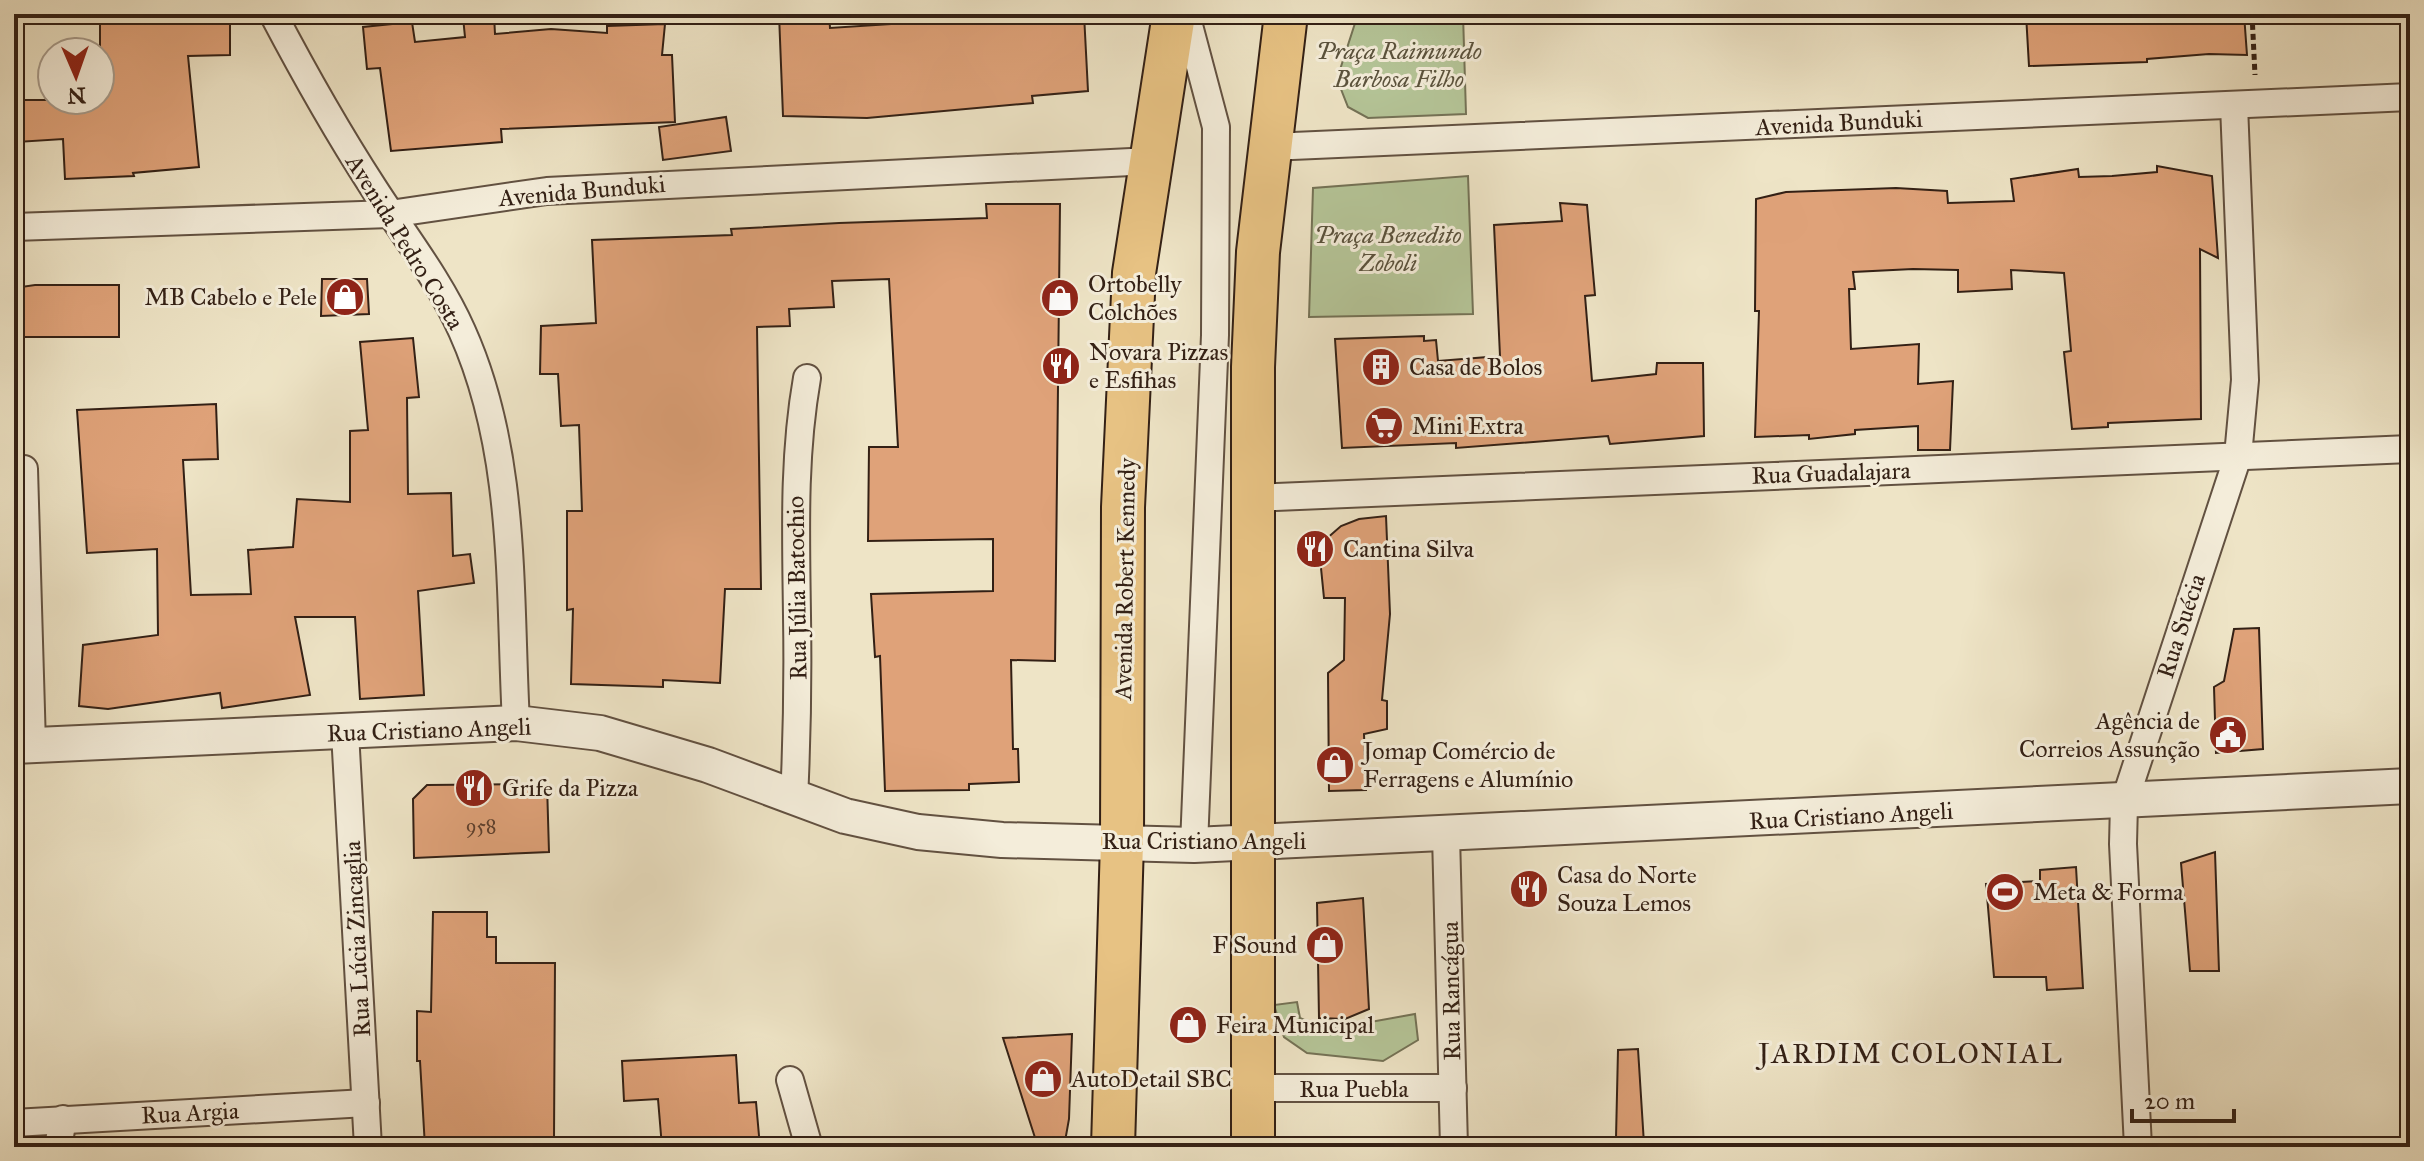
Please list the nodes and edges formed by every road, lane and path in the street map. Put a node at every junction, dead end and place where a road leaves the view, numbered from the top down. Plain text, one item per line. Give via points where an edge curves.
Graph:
1 (273, 14) edge
2 (1174, 14) edge
3 (1186, 14) edge
4 (1286, 14) edge
5 (2252, 14) edge
6 (2410, 97) edge
7 (2245, 104) junction
8 (1269, 147) junction
9 (1151, 161) junction
10 (390, 214) junction
11 (14, 227) edge
12 (807, 378) dead end
13 (2410, 449) edge
14 (2238, 456) junction
15 (24, 469) dead end
16 (1252, 498) junction
17 (516, 723) junction
18 (345, 732) junction
19 (23, 746) edge
20 (2410, 786) edge
21 (794, 799) junction
22 (2124, 803) junction
23 (1446, 835) junction
24 (1122, 842) junction
25 (1251, 843) junction
26 (1194, 845) junction
27 (790, 1080) dead end
28 (1254, 1088) junction
29 (1453, 1088) junction
30 (1116, 1100) junction
31 (366, 1103) junction
32 (63, 1119) junction
33 (14, 1123) edge
34 (58, 1147) edge
35 (368, 1147) edge
36 (809, 1147) edge
37 (1091, 1147) edge
38 (1113, 1147) edge
39 (1253, 1147) edge
40 (1454, 1147) edge
41 (2138, 1147) edge

1 - 10 street, Avenida Pedro Costa via 325,113
2 - 9 main road, Avenida Robert Kennedy
3 - 26 street via 1216,127 1215,335
4 - 8 main road
5 - 7 path
6 - 7 street, Avenida Bunduki
7 - 8 street, Avenida Bunduki
7 - 14 street, Rua Suécia via 2245,380
8 - 16 main road via 1258,252
9 - 10 street, Avenida Bunduki via 547,191
9 - 24 main road, Avenida Robert Kennedy via 1134,273 1123,507
10 - 11 street, Avenida Bunduki
10 - 17 street, Avenida Pedro Costa via 462,331 497,443 505,500
12 - 21 street, Rua Júlia Batochio via 795,498
13 - 14 street, Rua Guadalajara
14 - 16 street, Rua Guadalajara
14 - 22 street, Rua Suécia
15 - 19 street
16 - 25 main road
17 - 18 street, Rua Cristiano Angeli
17 - 21 street, Rua Cristiano Angeli via 600,733 708,765
18 - 19 street, Rua Cristiano Angeli
18 - 31 street, Rua Lúcia Zincaglia
20 - 22 street, Rua Cristiano Angeli
21 - 24 street, Rua Cristiano Angeli via 918,832
22 - 23 street, Rua Cristiano Angeli
22 - 41 street, Rua Suécia
23 - 25 street, Rua Cristiano Angeli
23 - 29 street, Rua Rancágua
24 - 26 street, Rua Cristiano Angeli
24 - 30 main road, Avenida Robert Kennedy
25 - 26 street, Rua Cristiano Angeli
25 - 28 main road
27 - 36 street
28 - 29 street, Rua Puebla
28 - 39 main road
29 - 40 street, Rua Rancágua
30 - 37 street
30 - 38 main road, Avenida Robert Kennedy
31 - 32 street, Rua Argia
31 - 35 street, Rua Lúcia Zincaglia
32 - 33 street, Rua Argia
32 - 34 street

